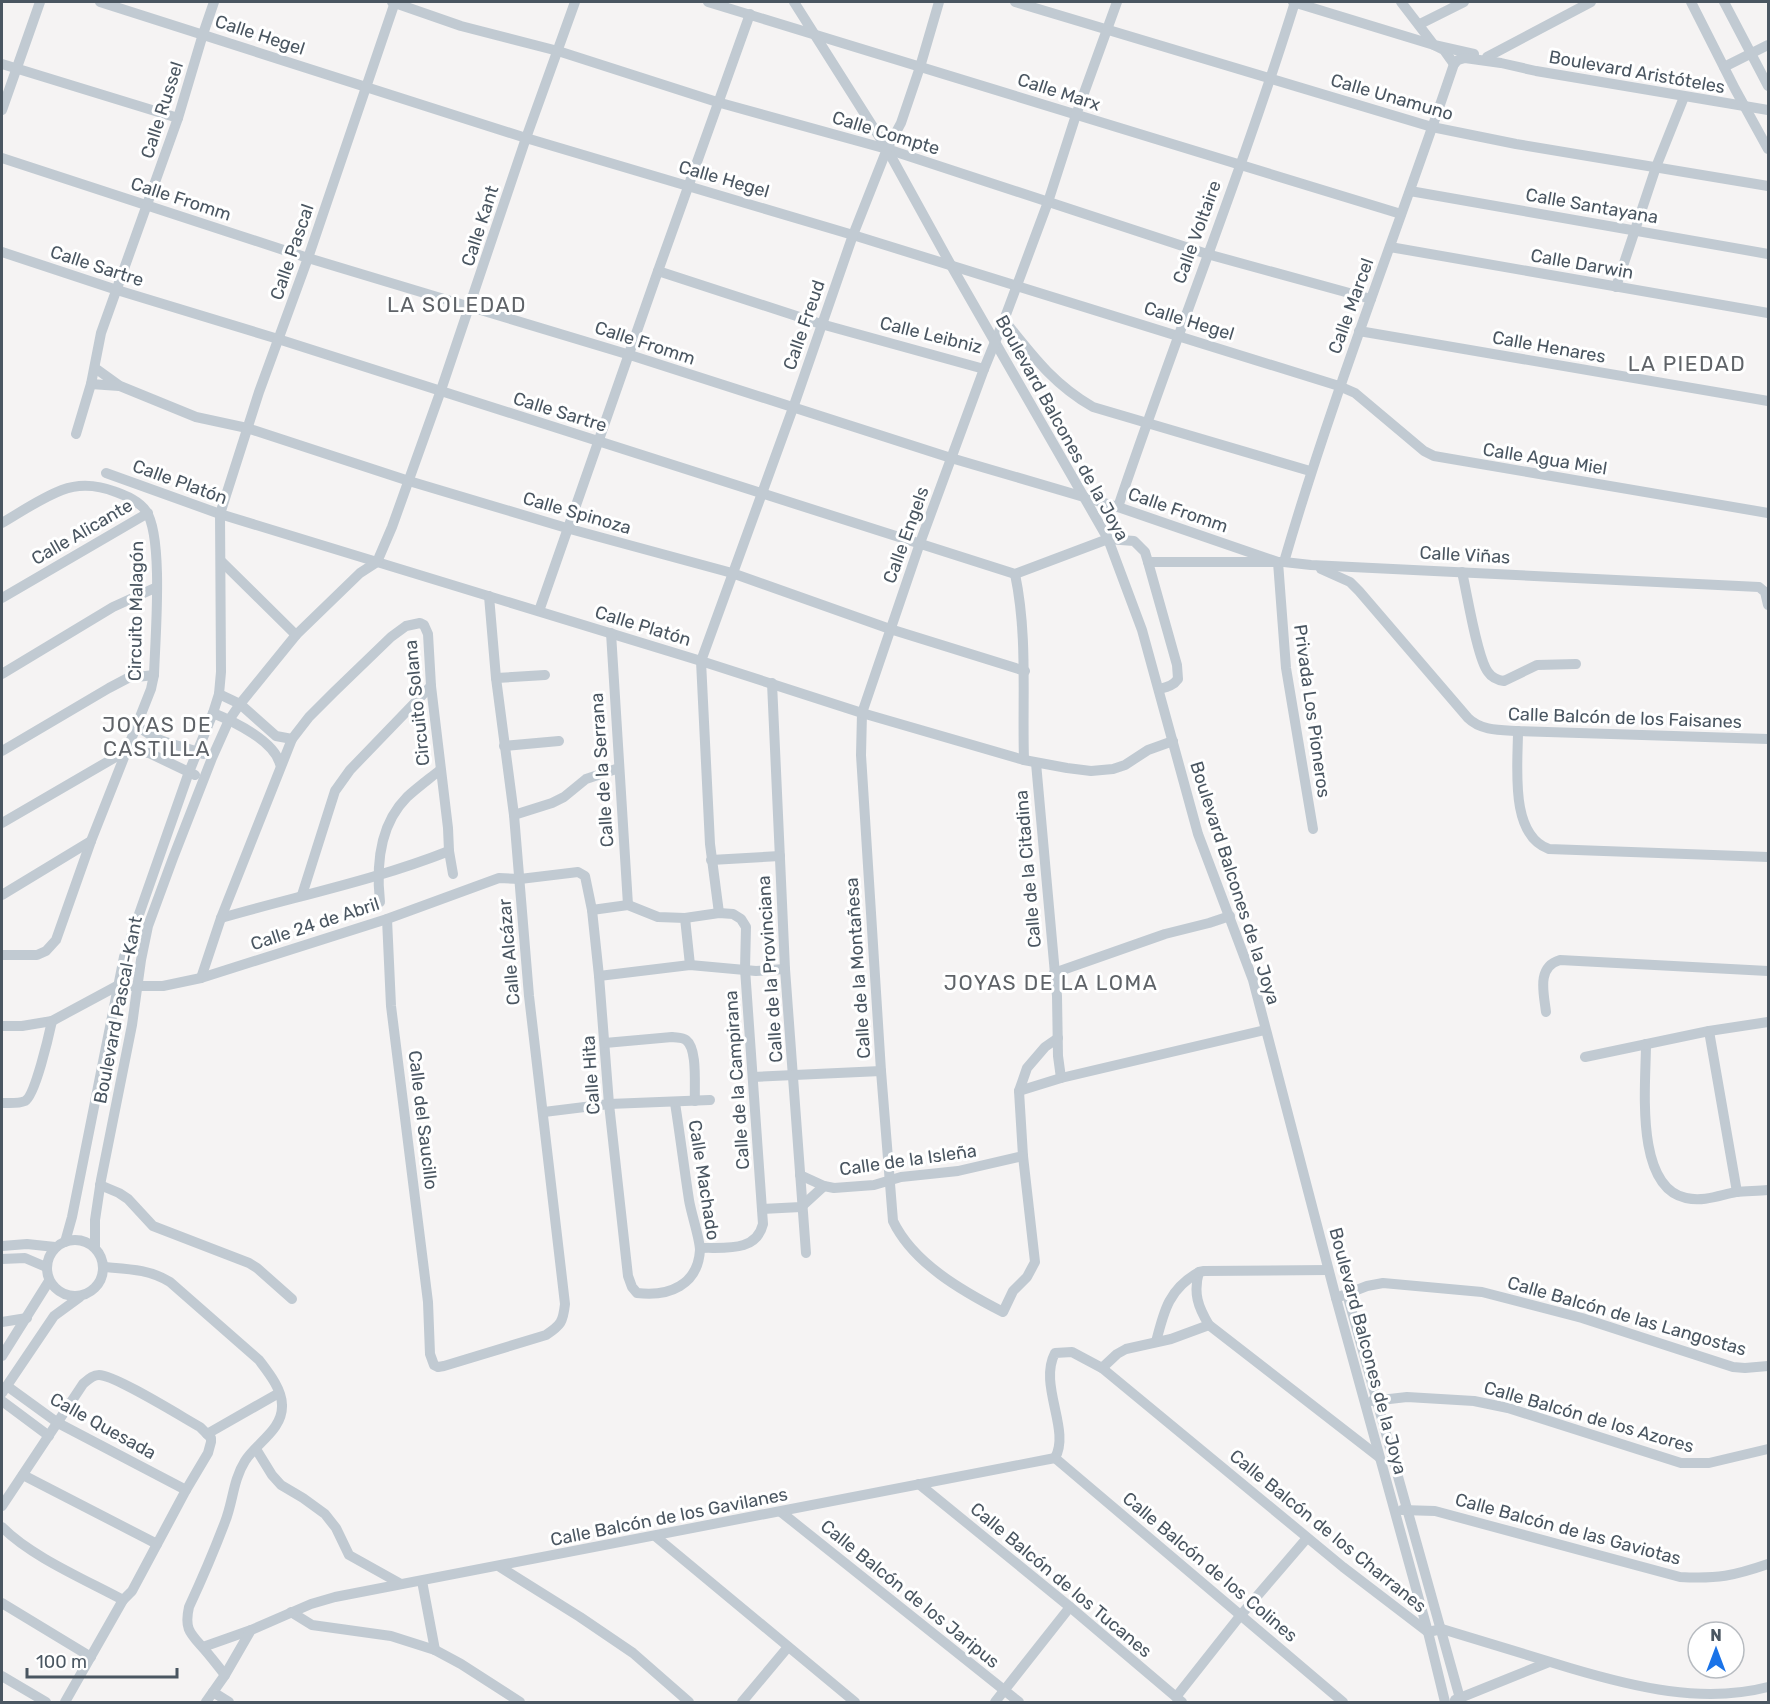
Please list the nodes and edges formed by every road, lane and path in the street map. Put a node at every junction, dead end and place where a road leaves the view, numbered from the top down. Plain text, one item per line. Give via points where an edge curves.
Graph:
1 (40, 2) edge
2 (100, 2) edge
3 (214, 2) edge
4 (394, 2) edge
5 (575, 2) edge
6 (708, 2) edge
7 (794, 2) edge
8 (939, 2) edge
9 (1015, 2) edge
10 (1117, 2) edge
11 (1294, 2) edge
12 (1401, 2) edge
13 (1464, 2) edge
14 (1591, 2) edge
15 (1691, 2) edge
16 (1724, 2) edge
17 (750, 14) junction
18 (1420, 24) junction
19 (1106, 30) junction
20 (203, 34) junction
21 (816, 35) junction
22 (1434, 45) junction
23 (1768, 45) edge
24 (558, 51) junction
25 (1752, 53) junction
26 (1487, 57) junction
27 (1501, 63) junction
28 (2, 64) edge
29 (1454, 64) junction
30 (920, 67) junction
31 (1724, 67) junction
32 (17, 69) junction
33 (1270, 79) junction
34 (1768, 86) edge
35 (365, 87) junction
36 (1684, 97) junction
37 (717, 102) junction
38 (1744, 107) junction
39 (1768, 110) edge
40 (2, 111) edge
41 (1076, 115) junction
42 (178, 118) junction
43 (1432, 127) junction
44 (526, 138) junction
45 (887, 149) junction
46 (1768, 149) edge
47 (2, 158) edge
48 (1239, 165) junction
49 (1656, 167) junction
50 (688, 186) junction
51 (1768, 186) edge
52 (1410, 191) junction
53 (1048, 202) junction
54 (148, 205) junction
55 (1401, 214) junction
56 (1635, 231) junction
57 (853, 235) junction
58 (1390, 247) junction
59 (2, 252) edge
60 (1207, 254) junction
61 (1768, 254) edge
62 (308, 258) junction
63 (952, 267) junction
64 (658, 271) junction
65 (1017, 285) junction
66 (1616, 287) junction
67 (117, 290) junction
68 (1371, 299) junction
69 (471, 306) junction
70 (1768, 313) edge
71 (1005, 320) junction
72 (821, 324) junction
73 (1359, 331) junction
74 (1178, 334) junction
75 (278, 339) junction
76 (996, 343) junction
77 (630, 355) junction
78 (95, 368) junction
79 (984, 369) junction
80 (91, 384) junction
81 (120, 386) junction
82 (1339, 386) junction
83 (440, 393) junction
84 (1768, 401) edge
85 (793, 408) junction
86 (1147, 422) junction
87 (247, 428) junction
88 (76, 434) dead end
89 (600, 441) junction
90 (951, 458) junction
91 (1310, 471) junction
92 (106, 473) dead end
93 (409, 481) junction
94 (762, 492) junction
95 (1085, 497) junction
96 (1118, 507) junction
97 (148, 513) junction
98 (1768, 513) edge
99 (220, 514) junction
100 (2, 523) edge
101 (570, 529) junction
102 (1108, 539) junction
103 (920, 543) junction
104 (221, 561) junction
105 (376, 562) junction
106 (1148, 562) junction
107 (1281, 562) junction
108 (1311, 565) junction
109 (1461, 572) junction
110 (732, 573) junction
111 (1015, 574) junction
112 (157, 587) junction
113 (489, 596) junction
114 (2, 598) edge
115 (1768, 604) edge
116 (539, 611) junction
117 (890, 628) junction
118 (611, 633) junction
119 (296, 635) junction
120 (701, 661) junction
121 (1576, 664) dead end
122 (1025, 671) junction
123 (2, 674) edge
124 (154, 675) junction
125 (545, 675) dead end
126 (496, 678) junction
127 (772, 683) junction
128 (431, 686) junction
129 (1159, 689) junction
130 (219, 694) junction
131 (240, 704) junction
132 (213, 713) junction
133 (862, 713) junction
134 (229, 720) junction
135 (136, 724) junction
136 (1518, 731) junction
137 (292, 739) junction
138 (1768, 739) edge
139 (559, 741) dead end
140 (1173, 741) junction
141 (504, 746) junction
142 (2, 751) edge
143 (126, 751) junction
144 (197, 752) junction
145 (212, 758) junction
146 (1030, 761) junction
147 (280, 764) junction
148 (618, 768) junction
149 (440, 770) junction
150 (189, 772) junction
151 (203, 780) junction
152 (514, 815) junction
153 (2, 823) edge
154 (1313, 829) dead end
155 (91, 841) junction
156 (449, 851) junction
157 (780, 856) junction
158 (1768, 857) edge
159 (711, 860) junction
160 (570, 873) joint
161 (453, 874) dead end
162 (377, 875) junction
163 (520, 879) junction
164 (2, 895) edge
165 (302, 895) junction
166 (380, 902) dead end
167 (627, 905) junction
168 (592, 910) junction
169 (719, 913) junction
170 (1230, 916) junction
171 (221, 918) junction
172 (685, 918) junction
173 (387, 919) junction
174 (2, 955) edge
175 (690, 965) junction
176 (745, 969) junction
177 (785, 969) junction
178 (1768, 971) edge
179 (1054, 973) junction
180 (599, 976) junction
181 (201, 978) junction
182 (117, 986) junction
183 (138, 987) junction
184 (1546, 1012) dead end
185 (52, 1021) junction
186 (1768, 1022) edge
187 (2, 1026) edge
188 (1265, 1030) junction
189 (1709, 1031) junction
190 (1058, 1038) junction
191 (605, 1043) junction
192 (1646, 1044) junction
193 (1585, 1057) dead end
194 (881, 1071) junction
195 (794, 1075) junction
196 (753, 1077) junction
197 (1061, 1078) junction
198 (1019, 1090) junction
199 (710, 1100) dead end
200 (695, 1101) junction
201 (2, 1103) edge
202 (675, 1103) junction
203 (609, 1104) junction
204 (544, 1112) junction
205 (1023, 1156) junction
206 (800, 1174) junction
207 (890, 1180) junction
208 (100, 1185) junction
209 (824, 1186) junction
210 (1768, 1190) edge
211 (1737, 1192) junction
212 (801, 1207) junction
213 (762, 1209) junction
214 (60, 1245) junction
215 (2, 1246) edge
216 (95, 1247) junction
217 (700, 1248) junction
218 (806, 1252) dead end
219 (2, 1259) edge
220 (46, 1267) junction
221 (104, 1267) junction
222 (1328, 1270) junction
223 (1199, 1272) junction
224 (49, 1281) junction
225 (676, 1290) joint
226 (1347, 1294) junction
227 (80, 1297) junction
228 (1336, 1298) junction
229 (292, 1299) dead end
230 (566, 1304) joint
231 (27, 1318) junction
232 (2, 1322) edge
233 (1209, 1325) junction
234 (1156, 1342) junction
235 (2, 1356) edge
236 (1768, 1366) edge
237 (1102, 1368) junction
238 (4, 1390) edge
239 (279, 1393) junction
240 (1378, 1399) junction
241 (2, 1401) edge
242 (1364, 1402) junction
243 (58, 1423) junction
244 (207, 1434) junction
245 (49, 1436) junction
246 (256, 1449) junction
247 (1768, 1449) edge
248 (1379, 1457) junction
249 (1055, 1458) junction
250 (23, 1475) junction
251 (919, 1484) junction
252 (186, 1490) junction
253 (2, 1506) edge
254 (1394, 1510) junction
255 (1408, 1510) junction
256 (781, 1512) junction
257 (2, 1527) edge
258 (655, 1536) junction
259 (1307, 1538) junction
260 (157, 1544) junction
261 (1768, 1564) edge
262 (500, 1567) junction
263 (422, 1581) junction
264 (402, 1584) junction
265 (123, 1600) junction
266 (2, 1603) edge
267 (1070, 1607) junction
268 (291, 1612) junction
269 (1240, 1616) junction
270 (1442, 1629) junction
271 (251, 1630) junction
272 (1428, 1632) junction
273 (203, 1647) junction
274 (788, 1647) junction
275 (435, 1650) junction
276 (91, 1657) junction
277 (1549, 1662) junction
278 (225, 1675) junction
279 (2, 1676) edge
280 (1768, 1687) edge
281 (1005, 1691) junction
282 (213, 1692) junction
283 (1674, 1699) edge
284 (1179, 1700) edge
285 (1460, 1700) edge
286 (46, 1702) edge
287 (64, 1702) edge
288 (206, 1702) edge
289 (229, 1702) edge
290 (520, 1702) edge
291 (690, 1702) edge
292 (742, 1702) edge
293 (855, 1702) edge
294 (995, 1702) edge
295 (1019, 1702) edge
296 (1343, 1702) edge
297 (1447, 1702) edge

1 - 32 street
2 - 20 street, Calle Hegel
3 - 20 street, Calle Russel
4 - 24 street, Calle Compte via 461,26
4 - 35 street, Calle Pascal
5 - 24 street, Calle Kant
6 - 17 street, Calle Marx
7 - 21 street, Boulevard Balcones de la Joya
8 - 30 street, Calle Freud
9 - 19 street, Calle Unamuno
10 - 19 street
11 - 22 street, Boulevard Aristóteles
11 - 33 street, Calle Voltaire
12 - 18 street
13 - 18 street
14 - 26 street
15 - 31 street
16 - 25 street
17 - 21 street, Calle Marx
17 - 37 street
18 - 22 street
19 - 33 street, Calle Unamuno
19 - 41 street
20 - 35 street, Calle Hegel
20 - 42 street, Calle Russel
21 - 30 street, Calle Marx
21 - 45 street, Boulevard Balcones de la Joya
22 - 26 street, Boulevard Aristóteles
22 - 29 street, Boulevard Aristóteles via 1444,50
23 - 25 street
24 - 37 street, Calle Compte
24 - 44 street, Calle Kant
25 - 31 street
25 - 34 street
26 - 27 street, Boulevard Aristóteles
27 - 29 street, Boulevard Aristóteles via 1465,58
27 - 36 street, Boulevard Aristóteles
28 - 32 street
29 - 43 street, Calle Marcel
30 - 41 street, Calle Marx
30 - 45 street, Calle Freud via 901,123
31 - 38 street
32 - 40 street
32 - 42 street
33 - 43 street, Calle Unamuno
33 - 48 street, Calle Voltaire
35 - 44 street, Calle Hegel
35 - 62 street, Calle Pascal
36 - 38 street, Boulevard Aristóteles
36 - 49 street
37 - 45 street, Calle Compte
37 - 50 street
38 - 39 street, Boulevard Aristóteles
38 - 46 street
41 - 48 street, Calle Marx
41 - 53 street
42 - 54 street, Calle Russel
43 - 49 street, Calle Unamuno
43 - 52 street, Calle Marcel
44 - 50 street, Calle Hegel
44 - 69 street, Calle Kant
45 - 53 street, Calle Compte
45 - 57 street, Calle Freud
45 - 63 street, Boulevard Balcones de la Joya
47 - 54 street, Calle Fromm
48 - 55 street, Calle Marx
48 - 60 street, Calle Voltaire
49 - 51 street, Calle Unamuno
49 - 56 street
50 - 57 street, Calle Hegel
50 - 64 street
52 - 55 street, Calle Marcel
52 - 56 street, Calle Santayana
53 - 60 street, Calle Compte
53 - 65 street
54 - 62 street, Calle Fromm
54 - 67 street, Calle Russel
55 - 58 street, Calle Marcel
56 - 61 street, Calle Santayana
56 - 66 street
57 - 63 street, Calle Hegel
57 - 72 street, Calle Freud
58 - 66 street, Calle Darwin
58 - 68 street, Calle Marcel
59 - 67 street, Calle Sartre
60 - 68 street, Calle Compte
60 - 74 street, Calle Voltaire
62 - 69 street, Calle Fromm
62 - 75 street, Calle Pascal
63 - 65 street, Calle Hegel
63 - 76 street, Boulevard Balcones de la Joya
64 - 72 street, Calle Leibniz
64 - 77 street
65 - 71 street
65 - 74 street, Calle Hegel
66 - 70 street, Calle Darwin
67 - 75 street, Calle Sartre
67 - 78 street, Calle Russel via 101,333
68 - 73 street, Calle Marcel
69 - 77 street, Calle Fromm
69 - 83 street, Calle Kant
71 - 76 street, Calle Leibniz
71 - 86 street, Calle Leibniz via 1050,376 1071,394 1093,407
72 - 79 street, Calle Leibniz
72 - 85 street, Calle Freud
73 - 82 street, Calle Marcel
73 - 84 street, Calle Henares
74 - 82 street, Calle Hegel
74 - 86 street, Calle Voltaire
75 - 83 street, Calle Sartre
75 - 87 street, Calle Pascal
76 - 79 street, Calle Leibniz
76 - 95 street, Boulevard Balcones de la Joya
77 - 85 street, Calle Fromm
77 - 89 street
78 - 80 street, Calle Russel
78 - 81 street, Calle Spinoza
79 - 90 street, Calle Engels
80 - 81 street, Calle Spinoza
80 - 88 street, Calle Russel
81 - 87 street, Calle Spinoza via 196,417
82 - 91 street, Calle Marcel
82 - 98 street, Calle Agua Miel via 1355,393 1434,456
83 - 89 street, Calle Sartre
83 - 93 street, Calle Kant
85 - 90 street, Calle Fromm
85 - 94 street, Calle Freud
86 - 91 street, Calle Leibniz
86 - 96 street, Calle Voltaire
87 - 93 street, Calle Spinoza
87 - 99 street, Calle Pascal
89 - 94 street, Calle Sartre
89 - 101 street
90 - 95 street, Calle Fromm
90 - 103 street, Calle Engels
91 - 107 street, Calle Marcel
92 - 99 street, Calle Platón
93 - 101 street, Calle Spinoza
93 - 105 street, Calle Kant
94 - 103 street, Calle Sartre
94 - 110 street, Calle Freud
95 - 96 street, Calle Fromm
95 - 102 street, Boulevard Balcones de la Joya
96 - 107 street, Calle Fromm
97 - 100 street via 125,495 79,485 49,496
97 - 112 street, Circuito Malagón via 154,530
97 - 114 street, Calle Alicante
99 - 104 street, Boulevard Pascal-Kant
99 - 105 street, Calle Platón
101 - 110 street, Calle Spinoza
101 - 116 street
102 - 106 street via 1134,541 1145,552
102 - 111 street
102 - 129 street, Boulevard Balcones de la Joya
103 - 111 street, Calle Sartre
103 - 117 street, Calle Engels
104 - 119 street
104 - 130 street, Boulevard Pascal-Kant
105 - 113 street, Calle Platón
105 - 119 street, Boulevard Pascal-Kant
106 - 107 street, Calle Viñas
106 - 129 street via 1178,673 1176,682
107 - 108 street, Calle Viñas
107 - 154 street, Privada Los Pioneros via 1286,668
108 - 109 street, Calle Viñas
108 - 136 street, Calle Balcón de los Faisanes via 1350,582 1474,724
109 - 115 street, Calle Viñas via 1759,587 1766,592
109 - 121 street via 1490,675 1504,681 1537,665
110 - 117 street, Calle Spinoza
110 - 120 street, Calle Freud
111 - 122 street, Calle de la Citadina
112 - 123 street via 113,607
112 - 124 street, Circuito Malagón
113 - 116 street, Calle Platón
113 - 126 street, Calle Alcázar
116 - 118 street, Calle Platón
117 - 122 street, Calle Spinoza
117 - 133 street, Calle Engels
118 - 120 street, Calle Platón
118 - 148 street, Calle de la Serrana
119 - 131 street, Boulevard Pascal-Kant
120 - 127 street, Calle Platón
120 - 159 street
122 - 146 street, Calle de la Citadina
124 - 135 street, Circuito Malagón
124 - 142 street via 128,678
125 - 126 street
126 - 141 street, Calle Alcázar
127 - 133 street, Calle Platón
127 - 157 street, Calle de la Provinciana
128 - 137 street, Circuito Solana via 426,628 420,623 406,626 334,692
128 - 149 street, Circuito Solana
128 - 165 street via 350,770 335,791
129 - 140 street, Boulevard Balcones de la Joya
130 - 131 street
130 - 132 street, Boulevard Pascal-Kant
131 - 134 street, Boulevard Pascal-Kant
131 - 137 street via 276,736
132 - 134 street
132 - 144 street, Boulevard Pascal-Kant
133 - 146 street, Calle Platón
133 - 194 street, Calle de la Montañesa via 861,755
134 - 145 street, Boulevard Pascal-Kant
134 - 147 street via 272,747
135 - 143 street, Circuito Malagón
135 - 144 street via 155,739
136 - 138 street, Calle Balcón de los Faisanes
136 - 158 street via 1521,812 1534,841 1544,847
137 - 147 street, Circuito Solana
139 - 141 street
140 - 146 street, Calle Platón via 1113,769 1091,771
140 - 170 street, Boulevard Balcones de la Joya via 1198,834
141 - 152 street, Calle Alcázar
143 - 150 street via 149,753
143 - 153 street
143 - 155 street, Circuito Malagón
144 - 145 street
144 - 150 street, Boulevard Pascal-Kant
145 - 151 street, Boulevard Pascal-Kant
146 - 179 street, Calle de la Citadina
147 - 171 street, Circuito Solana
148 - 152 street via 586,780 552,803
148 - 167 street, Calle de la Serrana
149 - 156 street, Circuito Solana
149 - 162 street via 396,811 381,847
150 - 151 street
150 - 182 street, Boulevard Pascal-Kant via 131,934
151 - 183 street, Boulevard Pascal-Kant via 148,926
152 - 163 street, Calle Alcázar
155 - 164 street
155 - 174 street, Circuito Malagón via 56,940 37,955
156 - 161 street, Circuito Solana
156 - 162 street
157 - 159 street
157 - 177 street, Calle de la Provinciana
159 - 169 street
160 - 163 street, Calle 24 de Abril
160 - 168 street, Calle Hita via 585,876
162 - 165 street
162 - 166 street
163 - 173 street, Calle 24 de Abril via 499,878
163 - 204 street, Calle Alcázar
165 - 171 street
167 - 168 street
167 - 172 street via 658,916
168 - 180 street, Calle Hita
169 - 172 street
169 - 176 street, Calle de la Campirana via 733,914 746,927
170 - 179 street
170 - 188 street, Boulevard Balcones de la Joya
171 - 181 street, Circuito Solana
172 - 175 street
173 - 181 street, Calle 24 de Abril
173 - 230 street, Calle del Saucillo via 391,1006 414,1180 431,1360 434,1365 444,1366 546,1335 559,1326
175 - 176 street
175 - 180 street
176 - 177 street
176 - 196 street, Calle de la Campirana
177 - 195 street, Calle de la Provinciana
178 - 184 street via 1554,962 1546,969 1543,981
179 - 190 street, Calle de la Citadina
180 - 191 street, Calle Hita
181 - 183 street, Calle 24 de Abril
182 - 183 street, Calle 24 de Abril
182 - 185 street
182 - 214 street, Boulevard Pascal-Kant via 72,1217
183 - 208 street, Boulevard Pascal-Kant
185 - 187 street
185 - 201 street via 30,1097
186 - 189 street
188 - 197 street
188 - 222 street, Boulevard Balcones de la Joya
189 - 192 street
189 - 211 street
190 - 197 street, Calle de la Citadina
190 - 198 street via 1027,1068
191 - 200 street via 682,1038 687,1041 693,1050
191 - 203 street, Calle Hita
192 - 193 street
192 - 211 street via 1645,1125 1657,1172 1670,1190 1687,1198
194 - 195 street
194 - 207 street, Calle de la Montañesa
195 - 196 street
195 - 206 street, Calle de la Provinciana
196 - 213 street, Calle de la Campirana
197 - 198 street
198 - 205 street
199 - 200 street
200 - 202 street
202 - 203 street
202 - 217 street, Calle Machado via 690,1208
203 - 204 street
203 - 225 street, Calle Hita via 628,1276 637,1293
204 - 230 street, Calle Alcázar
205 - 207 street, Calle de la Isleña via 958,1171
205 - 207 street, Calle de la Montañesa via 1035,1262 1003,1312 965,1291 918,1257 900,1236 893,1221
206 - 209 street, Calle de la Isleña
206 - 212 street, Calle de la Provinciana
207 - 209 street, Calle de la Isleña via 874,1185
208 - 216 street, Boulevard Pascal-Kant
208 - 229 street via 119,1192 153,1226 249,1263
209 - 212 street
210 - 211 street
212 - 213 street
212 - 218 street, Calle de la Provinciana
213 - 217 street, Calle de la Campirana via 762,1230 749,1244
214 - 215 street
214 - 216 street via 75,1240
214 - 220 street via 49,1256
216 - 221 street
217 - 225 street, Calle Machado via 694,1274
219 - 220 street via 25,1258
220 - 224 street
221 - 227 street via 98,1286
221 - 239 street via 146,1271 170,1282 259,1360
222 - 223 street
222 - 228 street, Boulevard Balcones de la Joya
223 - 233 street via 1196,1301
223 - 234 street via 1176,1288
224 - 227 street via 68,1296
224 - 231 street
226 - 228 street, Calle Balcón de las Langostas
226 - 236 street, Calle Balcón de las Langostas via 1383,1283 1482,1292 1582,1318 1733,1367
226 - 240 street, Boulevard Balcones de la Joya
227 - 238 street via 54,1316
228 - 242 street, Boulevard Balcones de la Joya
231 - 232 street
231 - 235 street
233 - 234 street
233 - 248 street
234 - 237 street via 1126,1349
237 - 249 street, Calle Balcón de los Charranes via 1072,1352 1055,1353 1050,1363 1060,1436
237 - 259 street, Calle Balcón de los Charranes
238 - 243 street, Calle Quesada
239 - 244 street
239 - 246 street via 282,1407 278,1420
240 - 242 street, Calle Balcón de los Azores
240 - 247 street, Calle Balcón de los Azores via 1474,1401 1508,1408 1681,1463 1709,1463
240 - 255 street, Boulevard Balcones de la Joya
241 - 245 street, Calle Quesada
242 - 248 street, Boulevard Balcones de la Joya
243 - 244 street via 83,1384 98,1375 183,1417
243 - 245 street
243 - 252 street, Calle Quesada
244 - 252 street via 212,1442 208,1453
245 - 250 street
246 - 264 street via 281,1485 325,1515 349,1555
246 - 273 street via 236,1479 226,1520 189,1607 189,1630
248 - 254 street, Boulevard Balcones de la Joya
249 - 251 street, Calle Balcón de los Gavilanes
249 - 269 street, Calle Balcón de los Colines
250 - 253 street
250 - 260 street
251 - 256 street, Calle Balcón de los Gavilanes
251 - 267 street, Calle Balcón de los Tucanes
252 - 260 street
254 - 255 street, Calle Balcón de las Gaviotas
254 - 272 street, Boulevard Balcones de la Joya
255 - 261 street, Calle Balcón de las Gaviotas via 1435,1511 1680,1577 1734,1576
255 - 270 street, Boulevard Balcones de la Joya
256 - 258 street, Calle Balcón de los Gavilanes
256 - 281 street, Calle Balcón de los Jaripus
257 - 265 street via 13,1539
258 - 262 street, Calle Balcón de los Gavilanes
258 - 274 street
259 - 269 street
259 - 272 street, Calle Balcón de los Charranes
260 - 265 street via 132,1591
262 - 263 street, Calle Balcón de los Gavilanes
262 - 291 street via 633,1653
263 - 264 street, Calle Balcón de los Gavilanes
263 - 275 street
264 - 268 street, Calle Balcón de los Gavilanes via 335,1597
265 - 276 street
266 - 276 street
267 - 281 street
267 - 284 street, Calle Balcón de los Tucanes
268 - 271 street, Calle Balcón de los Gavilanes
268 - 275 street via 312,1625 391,1636
269 - 284 street
269 - 296 street, Calle Balcón de los Colines
270 - 272 street, Calle Balcón de los Charranes
270 - 277 street, Calle Balcón de los Charranes
270 - 285 street, Boulevard Balcones de la Joya
271 - 273 street, Calle Balcón de los Gavilanes
271 - 278 street
272 - 297 street, Boulevard Balcones de la Joya
273 - 278 street
274 - 292 street
274 - 293 street
275 - 290 street
276 - 287 street
277 - 283 street, Calle Balcón de los Charranes
277 - 285 street
278 - 282 street
279 - 286 street
280 - 283 street, Calle Balcón de los Charranes via 1730,1696
281 - 294 street
281 - 295 street, Calle Balcón de los Jaripus
282 - 288 street
282 - 289 street
285 - 297 street

